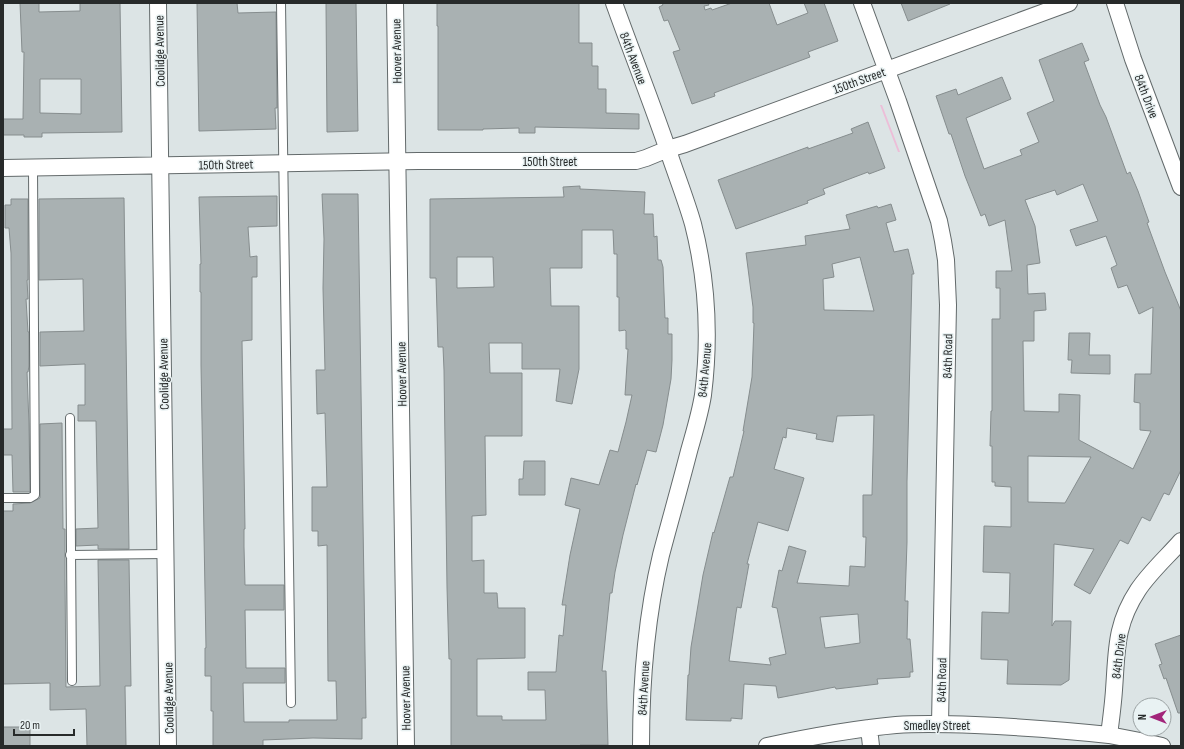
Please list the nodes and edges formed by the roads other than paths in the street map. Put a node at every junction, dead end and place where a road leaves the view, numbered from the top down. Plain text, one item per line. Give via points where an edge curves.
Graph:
1 (158, 3) edge
2 (281, 3) edge
3 (395, 3) edge
4 (614, 3) edge
5 (862, 3) edge
6 (1069, 3) edge
7 (1115, 3) edge
8 (887, 70) junction
9 (668, 149) junction
10 (398, 162) junction
11 (282, 163) junction
12 (160, 165) junction
13 (3, 168) edge
14 (33, 168) junction
15 (1181, 187) edge
16 (70, 418) dead end
17 (3, 498) edge
18 (1181, 541) edge
19 (166, 554) junction
20 (70, 555) junction
21 (72, 682) dead end
22 (291, 703) dead end
23 (940, 724) junction
24 (869, 728) junction
25 (1109, 735) junction
26 (1139, 743) edge
27 (168, 746) edge
28 (406, 746) edge
29 (641, 746) edge
30 (767, 746) edge
31 (871, 746) edge
32 (1162, 746) edge

1 - 12 street, Coolidge Avenue
2 - 11 lane
3 - 10 street, Hoover Avenue
4 - 9 street, 84th Avenue
5 - 8 street, 84th Road
6 - 8 street, 150th Street
7 - 15 street, 84th Drive
8 - 9 street, 150th Street
8 - 23 street, 84th Road via 932,200 946,260 948,305
9 - 10 street, 150th Street via 636,161
9 - 29 street, 84th Avenue via 697,241 705,307 706,358 697,422 661,556 650,614 644,660
10 - 11 street, 150th Street
10 - 28 street, Hoover Avenue
11 - 12 street, 150th Street
11 - 22 lane
12 - 14 street, 150th Street
12 - 19 street, Coolidge Avenue
13 - 14 street, 150th Street
14 - 17 lane via 35,496
16 - 20 lane
18 - 25 street, 84th Drive via 1139,589 1124,616 1116,648
19 - 20 lane
19 - 27 street, Coolidge Avenue
20 - 21 lane
23 - 24 street, Smedley Street
23 - 25 street, Smedley Street via 1035,728
24 - 30 street, Smedley Street
24 - 31 street
25 - 26 street
26 - 32 street

